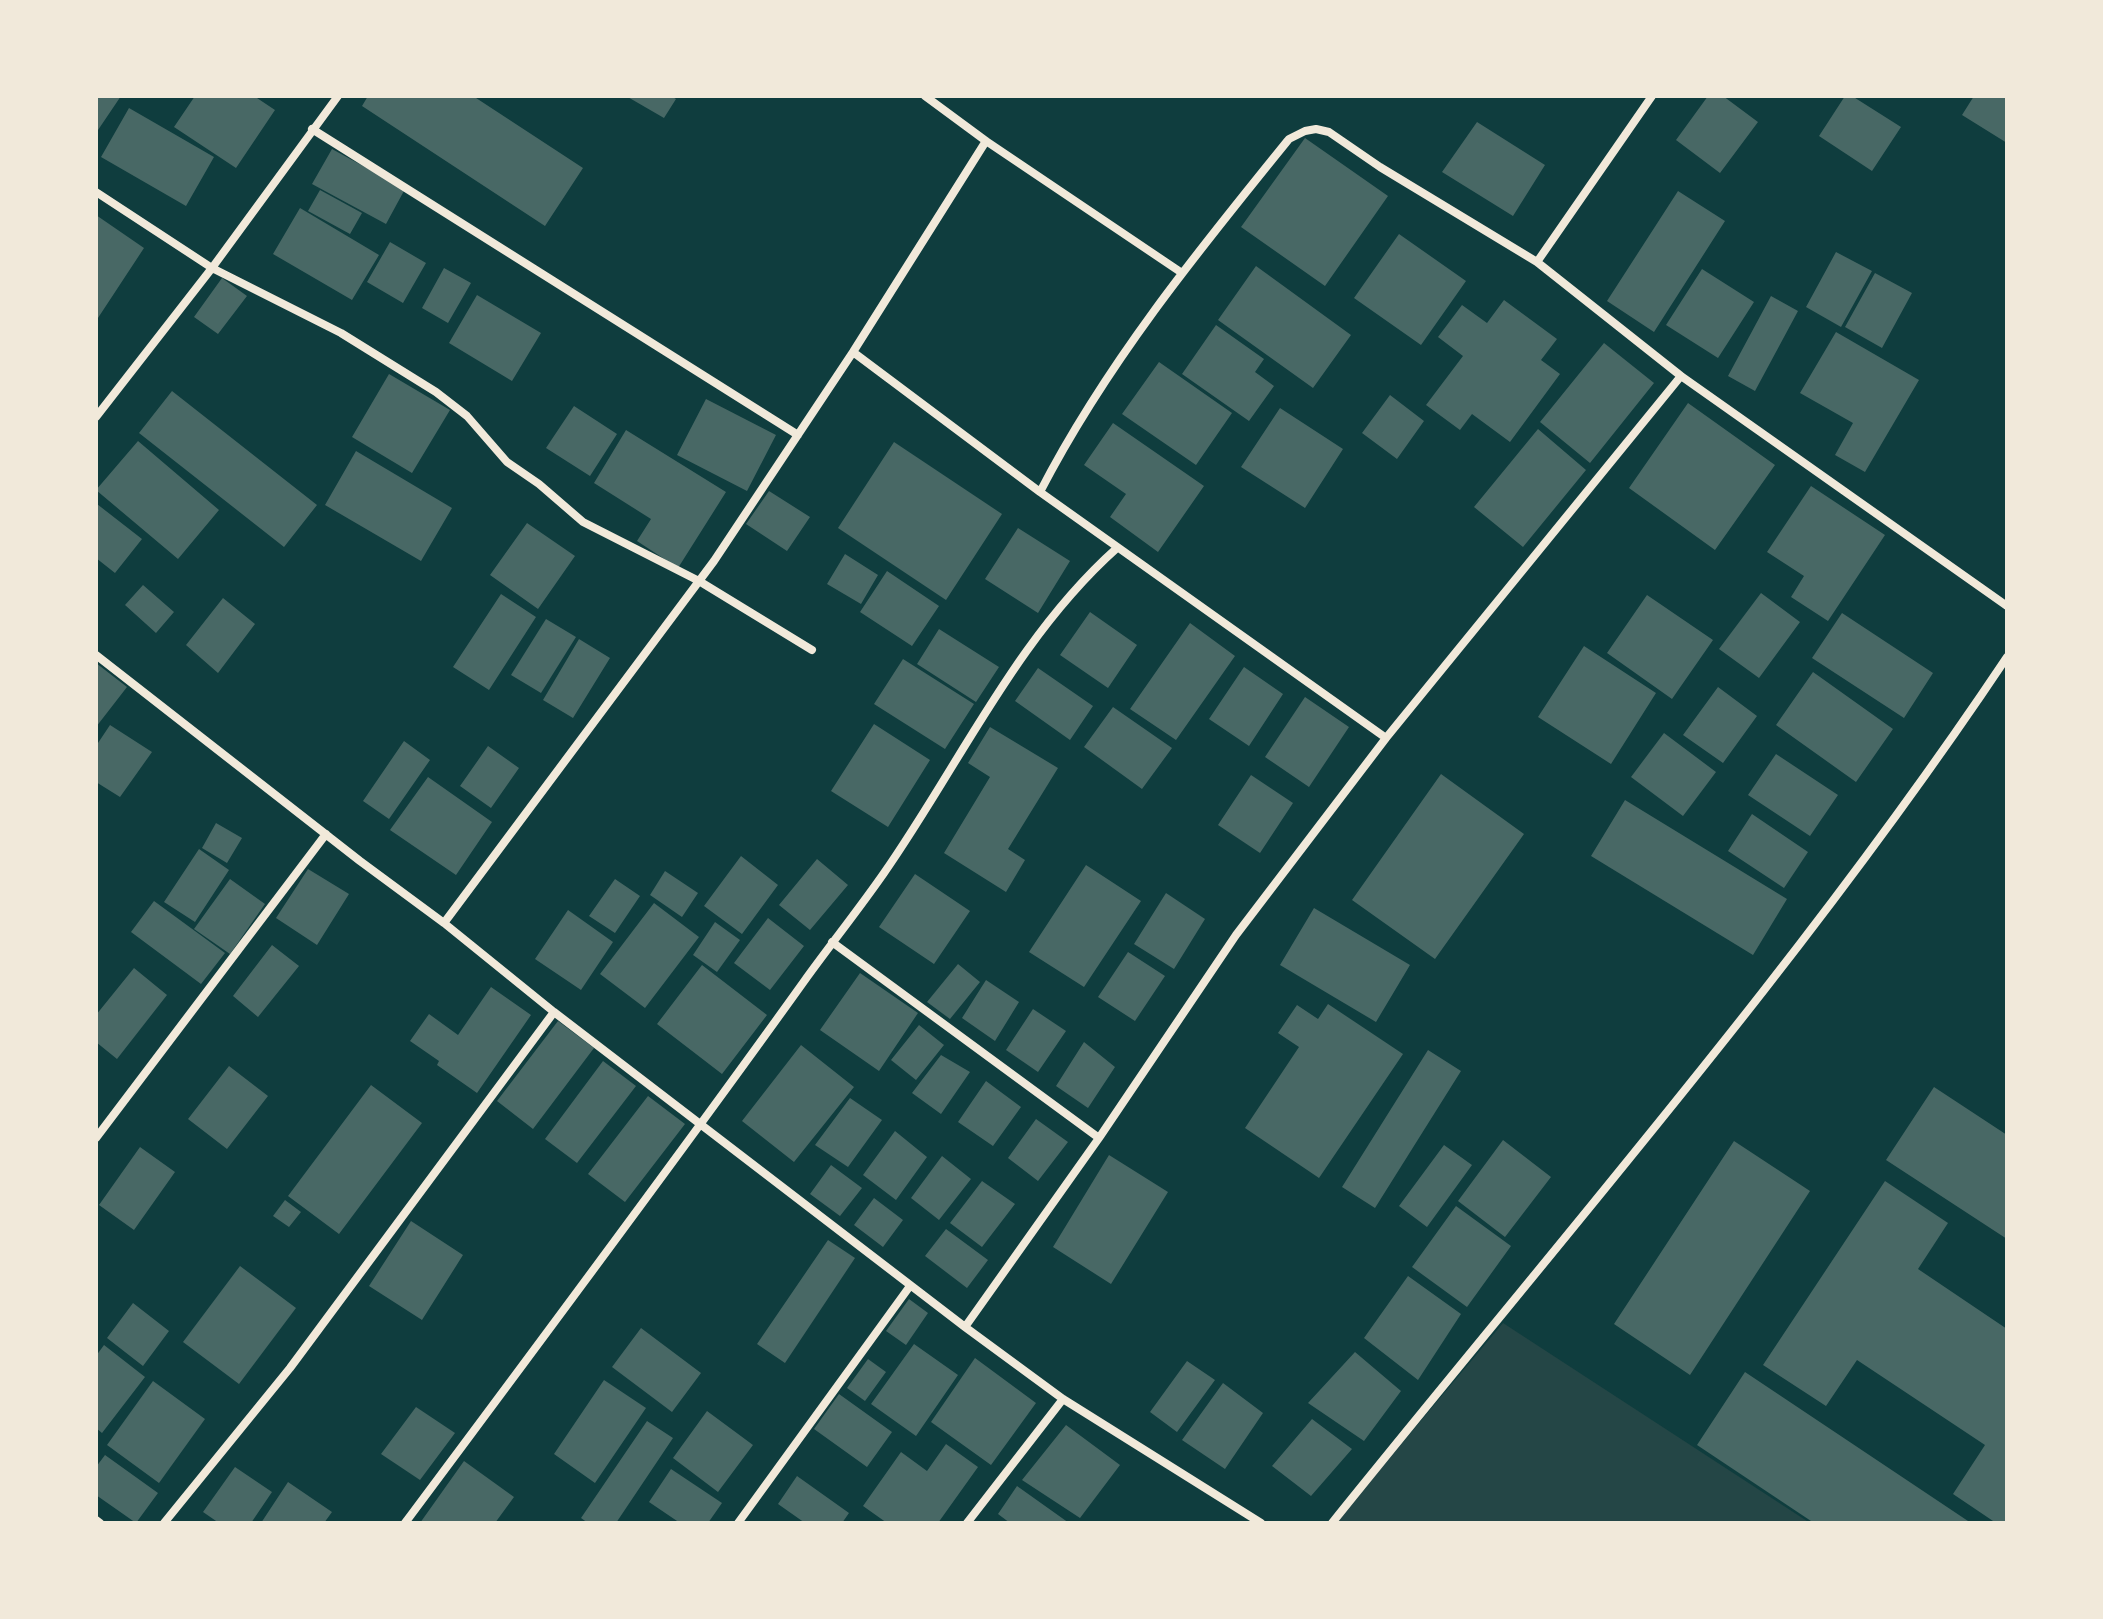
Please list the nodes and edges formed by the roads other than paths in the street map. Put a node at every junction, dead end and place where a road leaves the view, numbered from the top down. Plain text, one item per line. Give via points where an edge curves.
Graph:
1 (338, 96) edge
2 (925, 96) edge
3 (1652, 96) edge
4 (312, 129) junction
5 (986, 141) junction
6 (96, 192) edge
7 (1537, 262) junction
8 (212, 268) junction
9 (1182, 273) junction
10 (853, 352) junction
11 (1681, 376) junction
12 (96, 417) edge
13 (798, 435) junction
14 (1040, 492) junction
15 (1117, 548) junction
16 (699, 581) junction
17 (2007, 606) edge
18 (812, 650) dead end
19 (96, 655) edge
20 (2007, 657) edge
21 (1386, 738) junction
22 (326, 834) junction
23 (444, 923) junction
24 (832, 942) junction
25 (554, 1012) junction
26 (701, 1126) junction
27 (96, 1138) edge
28 (1099, 1138) junction
29 (910, 1286) junction
30 (965, 1327) junction
31 (1063, 1399) junction
32 (164, 1523) edge
33 (405, 1523) edge
34 (738, 1523) edge
35 (967, 1523) edge
36 (1261, 1523) edge
37 (1332, 1523) edge

1 - 4 street
2 - 5 street
3 - 7 street
4 - 8 street
4 - 13 street
5 - 9 street
5 - 10 street
6 - 8 street
7 - 9 street via 1338,137 1316,129 1289,139
7 - 11 street
8 - 12 street
8 - 16 street via 329,326 436,392 467,416 507,462 583,522
9 - 14 street via 1114,367
10 - 13 street
10 - 14 street
11 - 17 street
11 - 21 street
13 - 16 street
14 - 15 street
15 - 21 street
15 - 24 street via 1083,578 1046,625
16 - 18 street
16 - 23 street
19 - 22 street
20 - 37 street via 1753,1004
21 - 28 street via 1236,935
22 - 23 street
22 - 27 street
23 - 25 street
24 - 26 street
24 - 28 street
25 - 26 street
25 - 32 street via 290,1368
26 - 29 street
26 - 33 street
28 - 30 street
29 - 30 street
29 - 34 street
30 - 31 street
31 - 35 street
31 - 36 street

